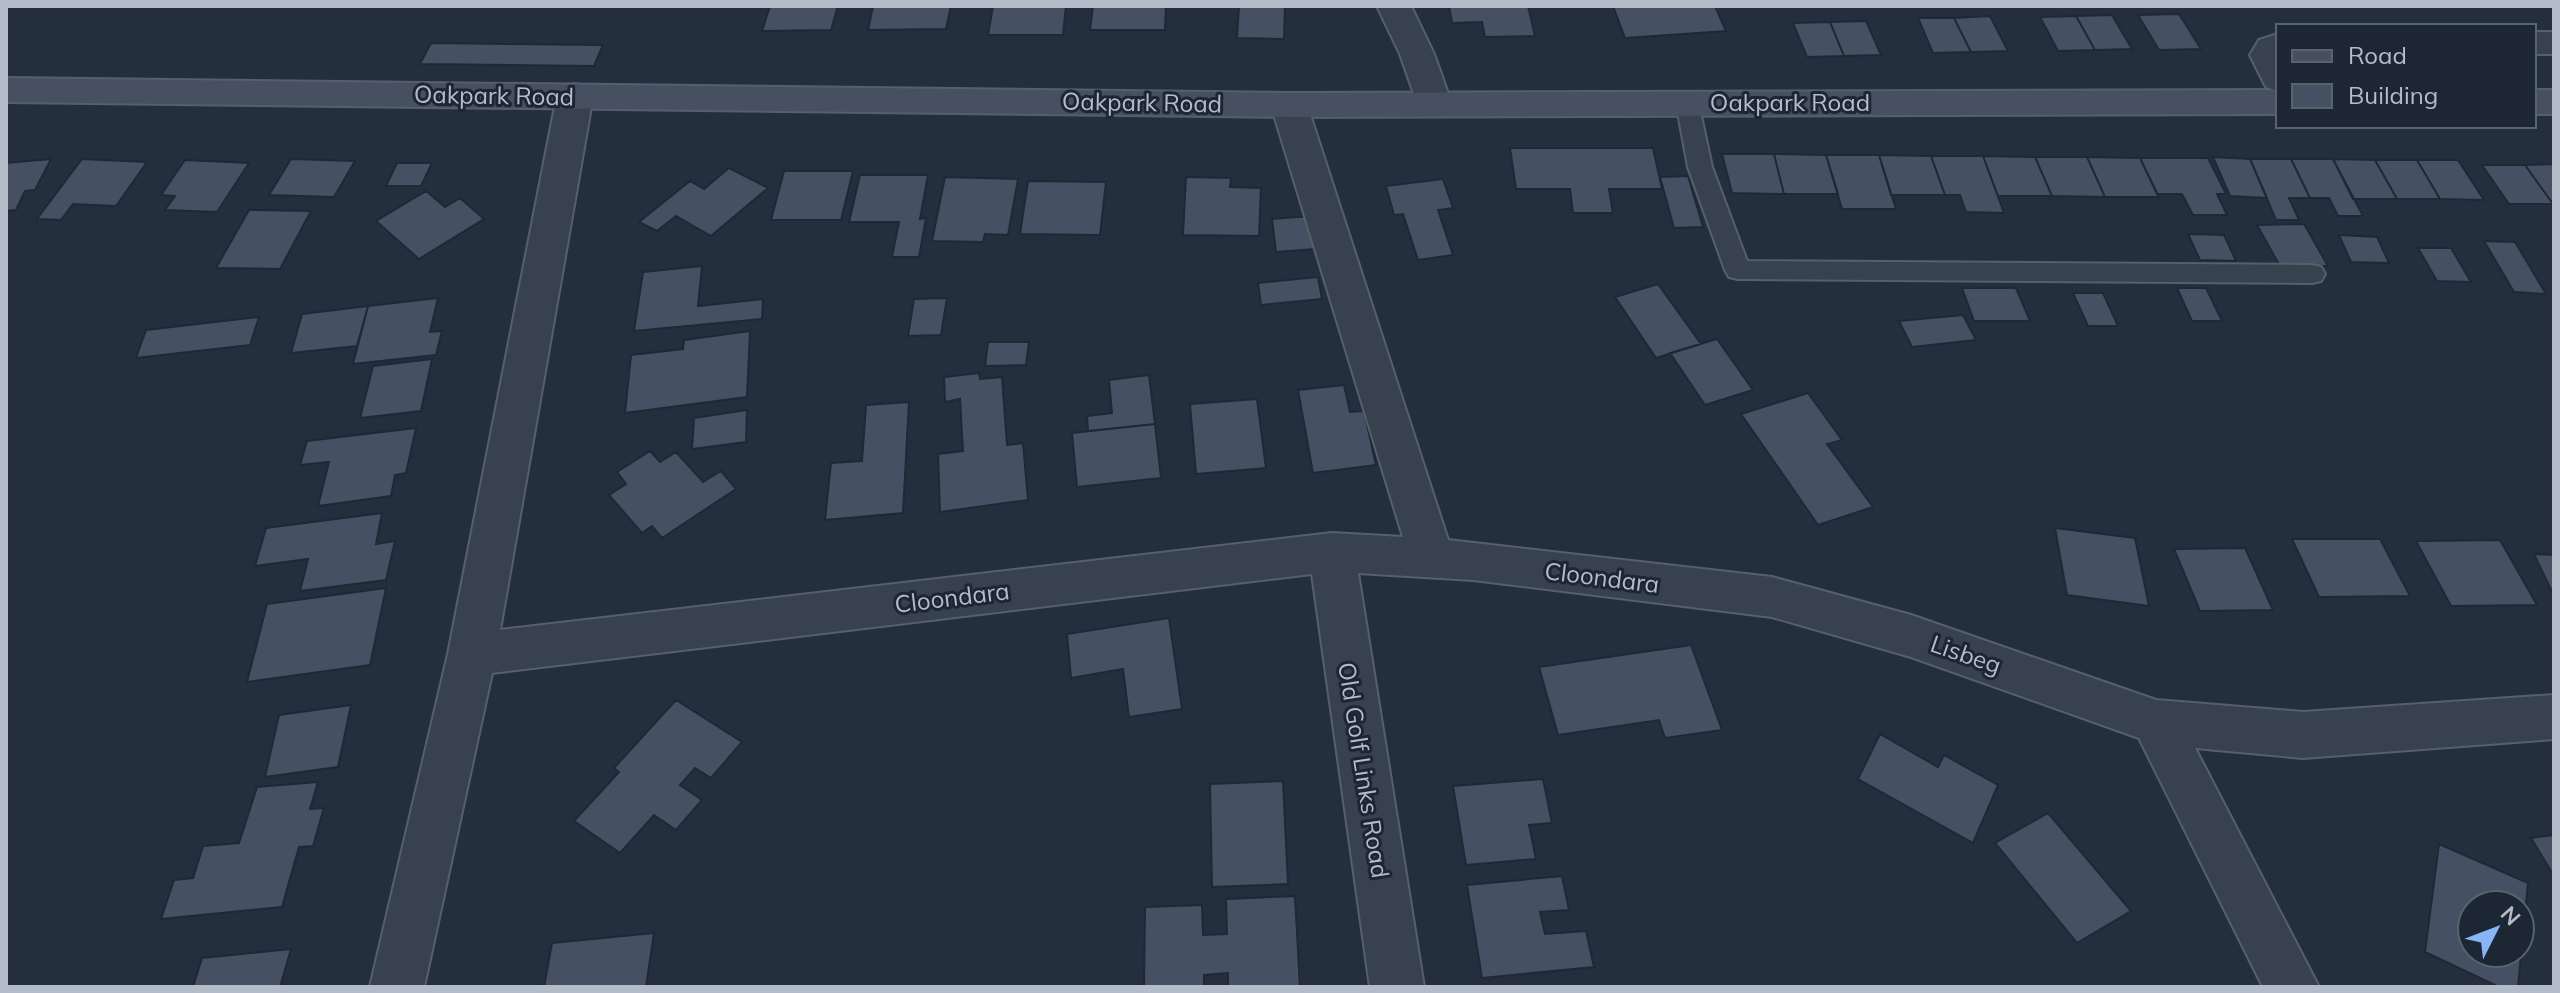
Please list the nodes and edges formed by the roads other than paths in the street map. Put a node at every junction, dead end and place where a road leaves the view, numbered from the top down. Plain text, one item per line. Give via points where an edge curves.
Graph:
1 (1394, 6) edge
2 (2276, 46) edge
3 (2276, 75) edge
4 (6, 90) edge
5 (575, 96) junction
6 (1433, 102) junction
7 (1687, 102) junction
8 (2276, 102) edge
9 (1289, 105) junction
10 (2312, 274) dead end
11 (1332, 552) junction
12 (1432, 559) junction
13 (1772, 597) joint
14 (472, 654) junction
15 (2554, 717) edge
16 (2156, 722) junction
17 (397, 987) edge
18 (1397, 987) edge
19 (2292, 987) edge

1 - 6 street
2 - 3 street via 2267,55
4 - 5 main road, Oakpark Road
5 - 9 main road, Oakpark Road
5 - 14 street
6 - 7 main road, Oakpark Road
6 - 9 main road, Oakpark Road
7 - 8 main road, Oakpark Road
7 - 10 lane via 1691,137 1738,270
9 - 12 street
11 - 12 street, Cloondara
11 - 14 street, Cloondara
11 - 18 street, Old Golf Links Road
12 - 13 street, Cloondara
13 - 16 street, Lisbeg via 1911,636
14 - 17 street
15 - 16 street, Lisbeg via 2303,735
16 - 19 street

